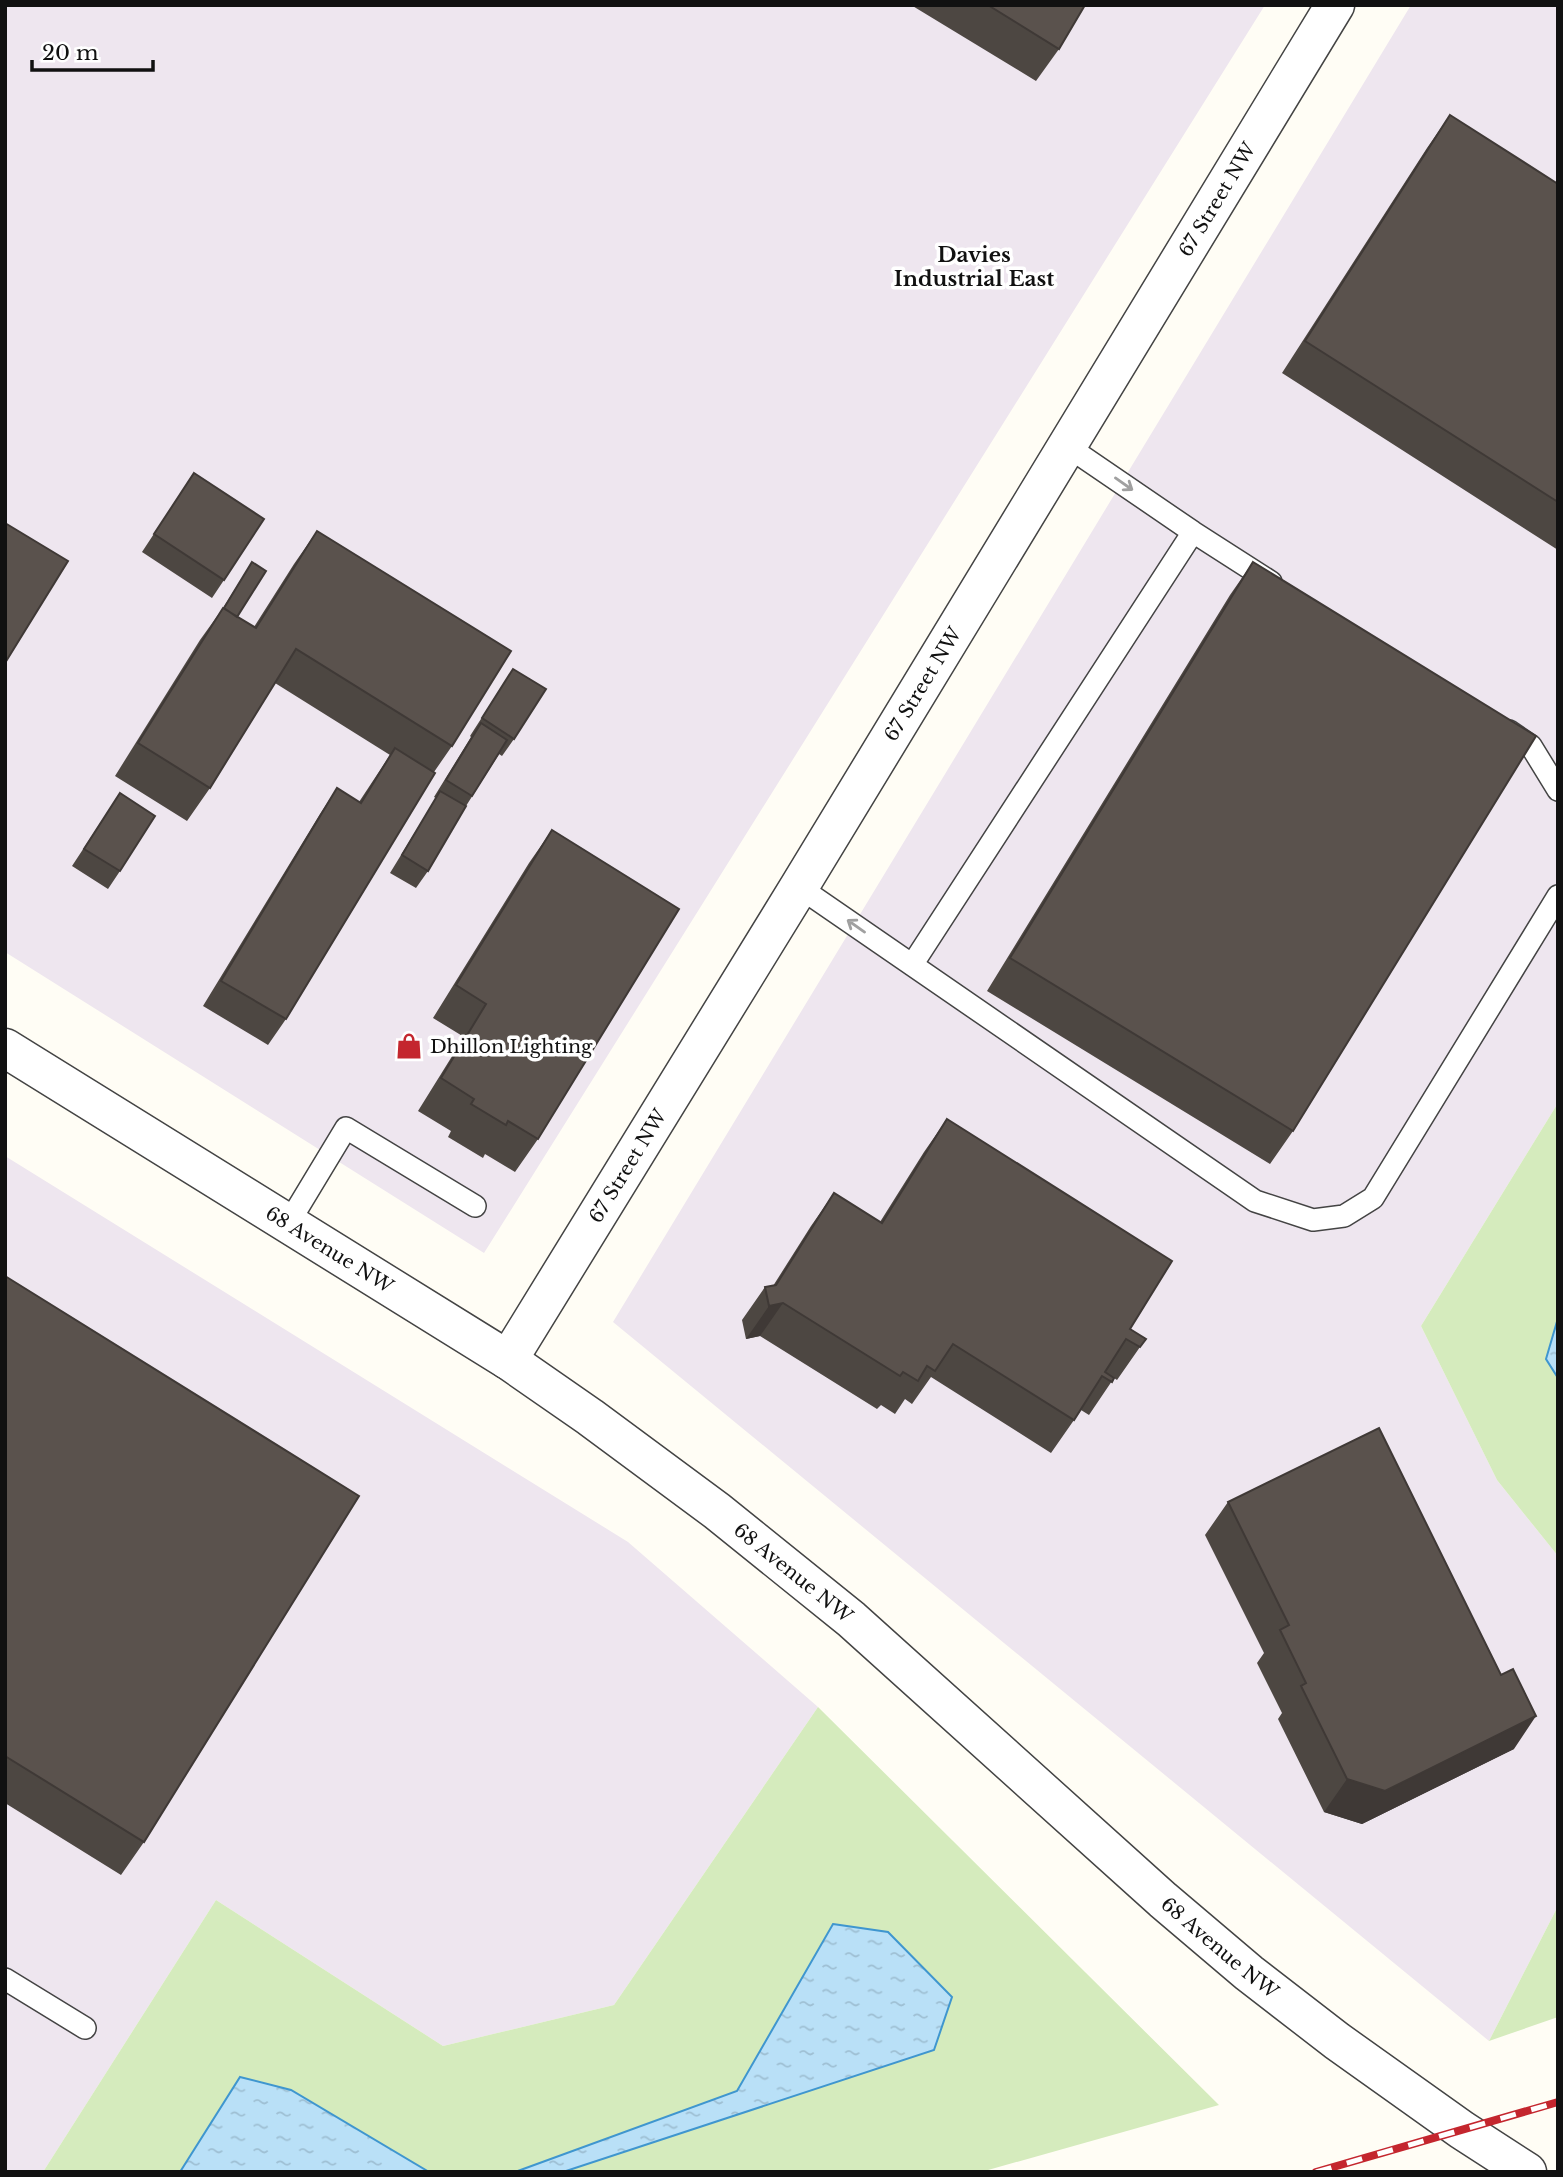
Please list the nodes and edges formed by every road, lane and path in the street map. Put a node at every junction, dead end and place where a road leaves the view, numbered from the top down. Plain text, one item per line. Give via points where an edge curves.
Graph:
1 (1335, 5) edge
2 (1067, 446) junction
3 (1193, 532) junction
4 (1286, 591) edge
5 (1496, 724) edge
6 (1558, 790) edge
7 (799, 887) junction
8 (1558, 896) edge
9 (912, 965) junction
10 (5, 1048) edge
11 (475, 1206) dead end
12 (288, 1224) junction
13 (508, 1360) junction
14 (5, 1979) edge
15 (85, 2028) dead end
16 (1527, 2172) edge

1 - 2 street, 67 Street NW
2 -> 3 lane
2 - 7 street, 67 Street NW
3 - 4 lane
3 - 9 lane
5 - 6 lane via 1531,746
9 -> 7 lane
7 - 13 street, 67 Street NW
8 - 9 lane via 1373,1198 1344,1216 1313,1220 1255,1201
10 - 12 street, 68 Avenue NW
11 - 12 lane via 346,1128
12 - 13 street, 68 Avenue NW
13 - 16 street, 68 Avenue NW via 717,1511 851,1619 1249,1973 1348,2049
14 - 15 lane

